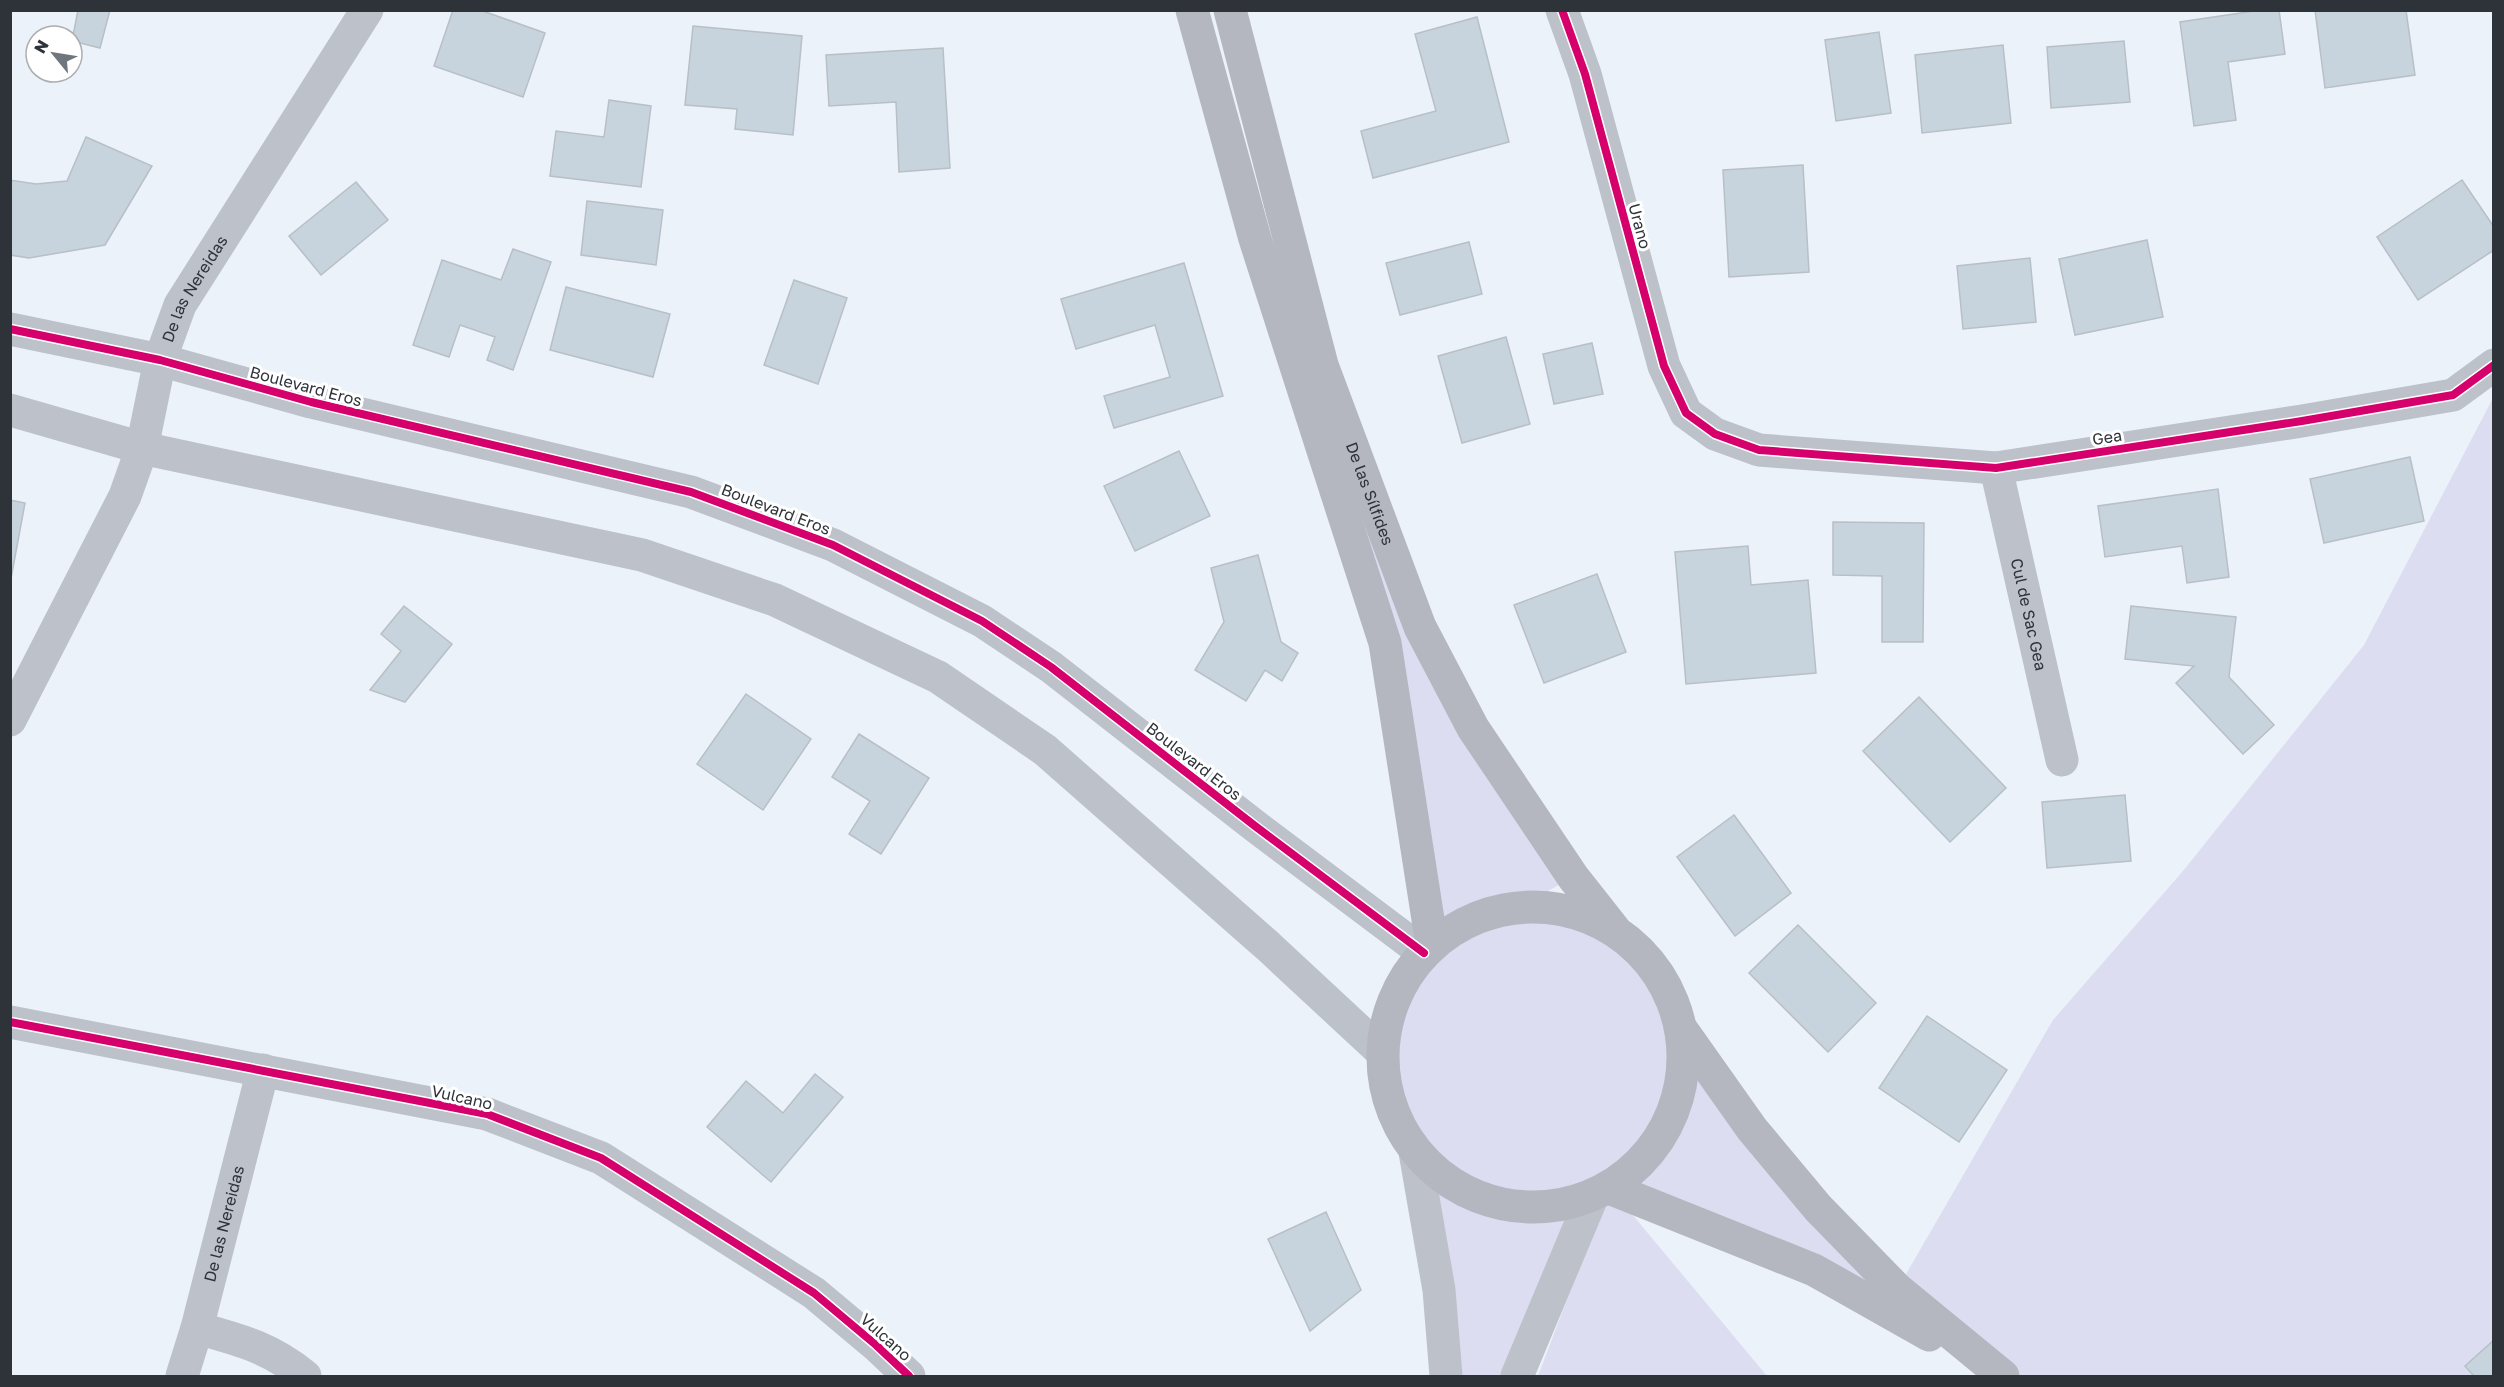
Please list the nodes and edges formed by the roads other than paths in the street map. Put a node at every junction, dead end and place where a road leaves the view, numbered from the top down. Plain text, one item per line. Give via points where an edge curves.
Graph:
1 (368, 10) edge
2 (1192, 10) edge
3 (1230, 10) edge
4 (1562, 10) edge
5 (10, 329) edge
6 (160, 360) junction
7 (2493, 365) edge
8 (10, 410) edge
9 (1715, 434) joint
10 (142, 448) junction
11 (1996, 468) junction
12 (10, 720) edge
13 (2062, 760) dead end
14 (1614, 929) junction
15 (1428, 949) junction
16 (10, 1022) edge
17 (1682, 1030) junction
18 (1382, 1052) junction
19 (263, 1070) junction
20 (1415, 1152) junction
21 (1601, 1192) junction
22 (196, 1328) junction
23 (2002, 1376) edge
24 (182, 1377) edge
25 (305, 1377) edge
26 (909, 1377) edge
27 (1446, 1377) edge
28 (1517, 1377) edge

1 - 6 street, De las Nereidas via 180,305
2 - 15 main road, De las Sílfides via 1255,238 1385,643
3 - 14 main road, De las Sílfides via 1322,365 1420,627 1473,728 1573,877
4 - 9 street, Urano via 1585,74 1664,366 1686,413
5 - 6 street, Boulevard Eros
6 - 10 street, De las Nereidas
6 - 15 street, Boulevard Eros via 311,402 691,492 833,545 982,621 1051,667 1255,826
7 - 11 street, Gea via 2453,394
8 - 10 street
9 - 11 street, Gea via 1759,450
10 - 12 street, De las Nereidas via 125,496
10 - 18 street via 642,555 775,600 927,672 1045,750
11 - 13 street, Cul de Sac Gea
14 - 15 main road via 1585,915 1554,907 1520,906 1489,913 1459,926
14 - 17 main road via 1646,956 1670,990
15 - 18 main road via 1407,974 1394,999
16 - 19 street, Vulcano
17 - 21 main road via 1683,1076 1671,1120 1646,1159
17 - 23 main road via 1752,1129 1818,1208 1897,1289
18 - 20 main road via 1386,1088 1397,1122
19 - 22 street, De las Nereidas
19 - 26 street, Vulcano via 487,1114 602,1158 814,1293
20 - 21 main road via 1452,1185 1496,1204 1544,1208
20 - 27 street via 1439,1290
21 - 23 main road via 1814,1270
21 - 28 street
22 - 24 street, De las Nereidas
22 - 25 street via 258,1346

